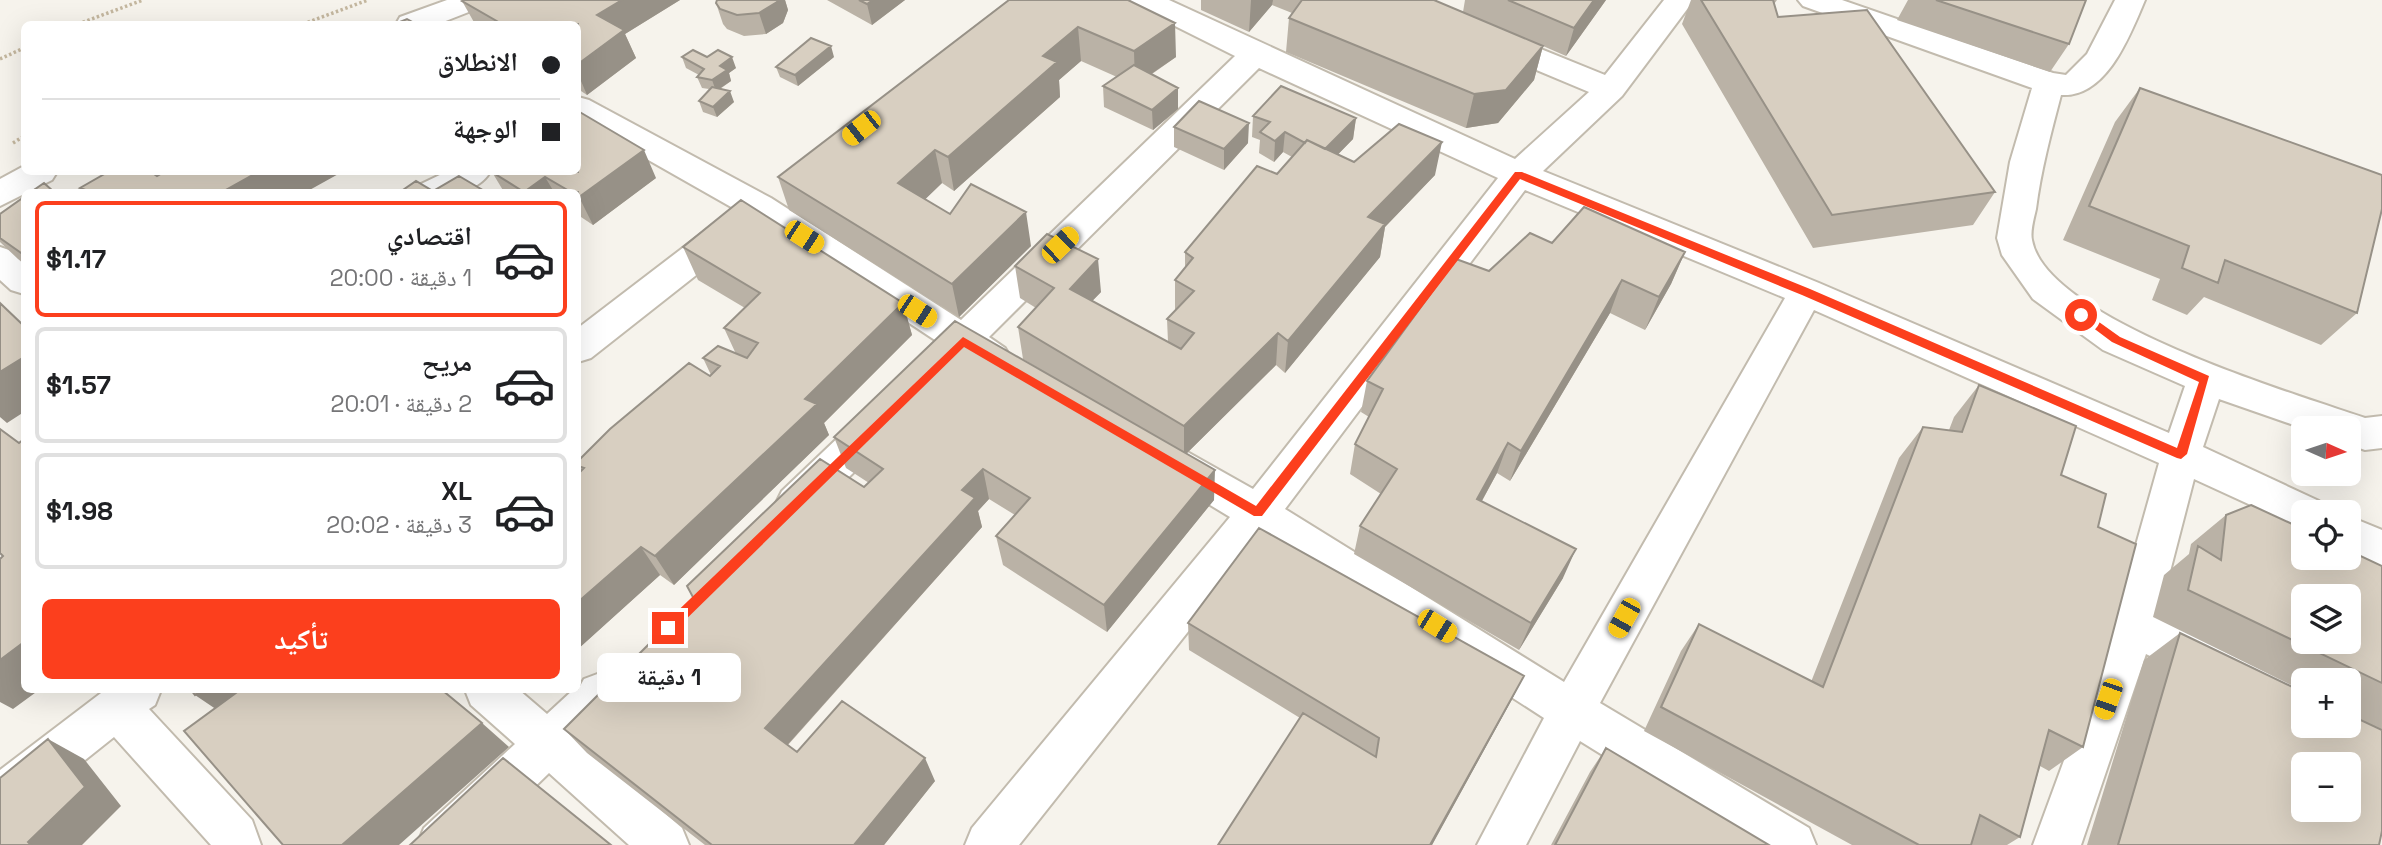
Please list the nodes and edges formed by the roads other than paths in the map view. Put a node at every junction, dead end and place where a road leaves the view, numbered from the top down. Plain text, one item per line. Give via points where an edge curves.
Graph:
1 (474, 0) edge
2 (1146, 0) edge
3 (1394, 0) edge
4 (1679, 0) edge
5 (1813, 0) edge
6 (2130, 0) edge
7 (1189, 8) edge
8 (1873, 10) edge
9 (430, 21) edge
10 (1255, 54) junction
11 (2049, 83) junction
12 (1611, 89) junction
13 (581, 111) edge
14 (1519, 174) junction
15 (35, 175) edge
16 (467, 175) edge
17 (439, 189) edge
18 (0, 194) edge
19 (770, 199) junction
20 (0, 260) edge
21 (21, 278) edge
22 (1806, 292) junction
23 (963, 341) junction
24 (581, 346) edge
25 (1022, 375) edge
26 (2206, 380) junction
27 (2382, 432) edge
28 (1140, 444) edge
29 (2181, 454) junction
30 (2291, 506) edge
31 (1258, 513) junction
32 (766, 532) edge
33 (2361, 539) edge
34 (2382, 549) edge
35 (2134, 627) junction
36 (629, 666) edge
37 (491, 693) edge
38 (128, 698) edge
39 (2291, 703) edge
40 (1572, 711) junction
41 (550, 742) junction
42 (0, 799) edge
43 (237, 845) edge
44 (442, 845) edge
45 (665, 845) edge
46 (989, 845) edge
47 (1501, 845) edge
48 (1792, 845) edge
49 (2057, 845) edge

1 - 9 street
2 - 7 street
3 - 12 street
4 - 12 street
5 - 8 street
6 - 11 street via 2122,22 2082,80 2070,85
7 - 10 street
8 - 11 street
10 - 14 street
10 - 23 street
11 - 26 street via 2026,162 2014,238 2019,255 2046,290 2116,340
12 - 14 street
13 - 19 street
14 - 22 street
14 - 31 street
15 - 18 street
16 - 17 street
19 - 23 street
19 - 24 street
20 - 21 street
22 - 29 street
22 - 40 street
23 - 25 street
23 - 32 street
26 - 27 street via 2365,434
26 - 29 street
28 - 31 street
29 - 30 street
29 - 35 street
31 - 40 street
31 - 46 street
33 - 34 street
35 - 39 street
35 - 49 street
36 - 41 street
37 - 41 street
38 - 42 street
38 - 43 street
40 - 47 street
40 - 48 street
41 - 44 street
41 - 45 street

